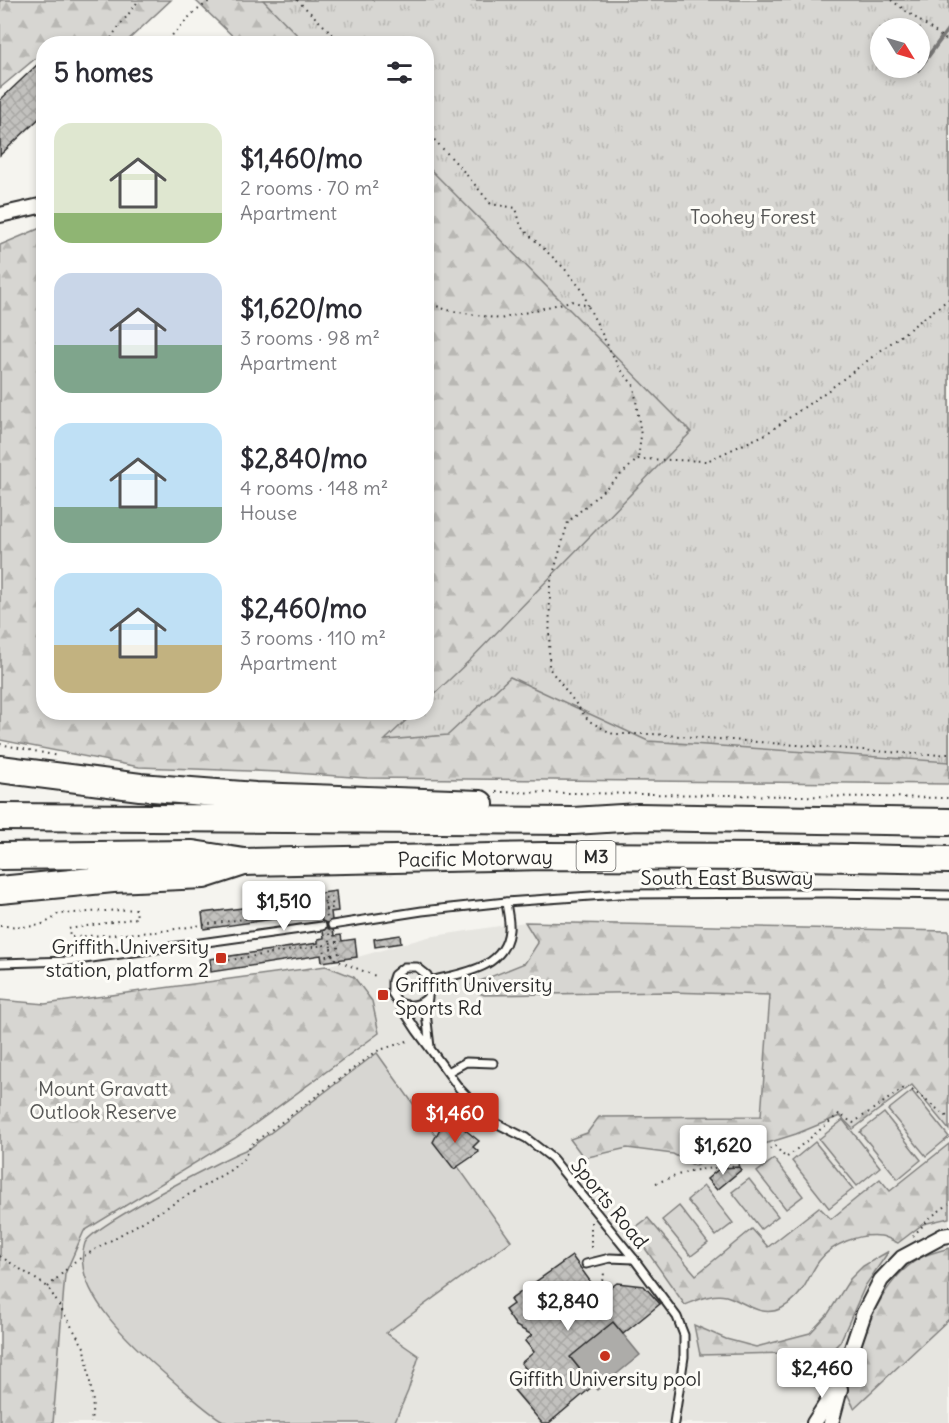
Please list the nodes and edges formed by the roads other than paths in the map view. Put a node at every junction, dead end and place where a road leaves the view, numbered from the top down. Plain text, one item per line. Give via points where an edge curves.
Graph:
1 (36, 207) edge
2 (0, 215) edge
3 (0, 769) edge
4 (0, 817) edge
5 (638, 817) junction
6 (949, 822) edge
7 (0, 856) edge
8 (949, 860) edge
9 (244, 862) junction
10 (0, 890) edge
11 (949, 895) edge
12 (506, 902) junction
13 (332, 925) dead end
14 (322, 927) dead end
15 (0, 963) edge
16 (430, 981) junction
17 (427, 998) junction
18 (400, 1003) junction
19 (430, 1047) junction
20 (493, 1063) dead end
21 (448, 1072) junction
22 (949, 1235) edge
23 (634, 1259) junction
24 (586, 1264) dead end
25 (841, 1381) junction
26 (674, 1423) edge
27 (814, 1423) edge
28 (831, 1423) edge

1 - 2 street
3 - 5 highway via 140,787 255,796 611,807
4 - 5 highway, Pacific Motorway / M3 via 573,821
5 - 6 highway, Pacific Motorway / M3
7 - 9 highway, Pacific Motorway / M3 via 193,854
8 - 9 highway, Pacific Motorway / M3 via 544,856
9 - 10 highway via 204,875
11 - 12 lane, South East Busway via 619,894
12 - 13 lane, South East Busway
12 - 16 lane via 509,930 504,947 492,962
14 - 15 lane via 70,961
16 - 17 lane, Sports Road
16 - 18 lane, Sports Road via 417,967 399,970 391,987
17 - 18 lane via 411,1006
17 - 19 lane, Sports Road
18 - 19 lane, Sports Road
19 - 21 lane, Sports Road
20 - 21 lane via 466,1062
21 - 23 lane, Sports Road via 484,1114 552,1158
22 - 25 street via 902,1258 890,1269 864,1313
23 - 24 lane via 610,1258
23 - 26 lane, Sports Road via 682,1326 684,1357
25 - 27 street
25 - 28 street

